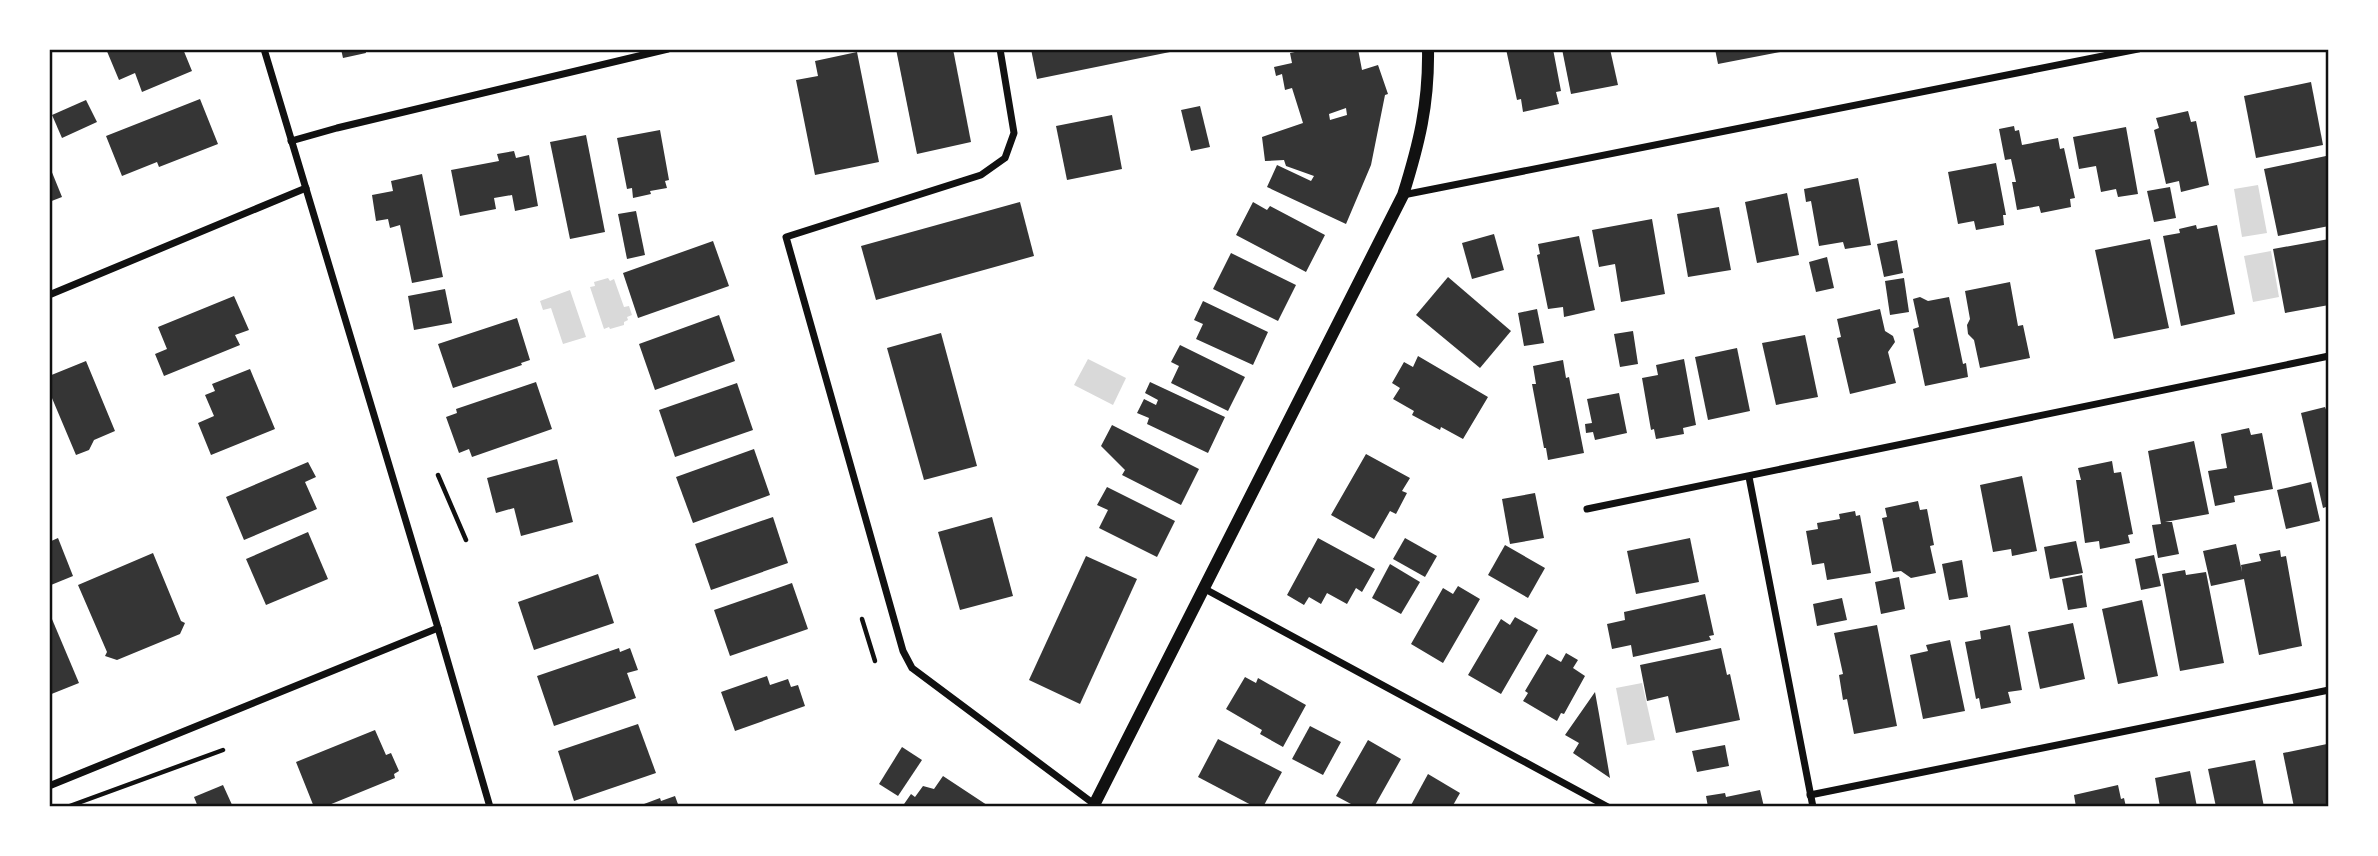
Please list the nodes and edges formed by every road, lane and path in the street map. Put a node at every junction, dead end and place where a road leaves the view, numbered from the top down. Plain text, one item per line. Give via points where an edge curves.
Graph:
1 (264, 49) edge
2 (668, 49) edge
3 (1000, 49) edge
4 (1428, 49) edge
5 (2138, 49) edge
6 (291, 141) junction
7 (306, 188) junction
8 (1403, 195) junction
9 (49, 295) edge
10 (2329, 356) edge
11 (439, 475) dead end
12 (1749, 477) junction
13 (1587, 509) dead end
14 (466, 540) dead end
15 (1205, 589) junction
16 (862, 618) dead end
17 (438, 628) junction
18 (875, 661) dead end
19 (2329, 690) edge
20 (223, 750) dead end
21 (49, 786) edge
22 (1810, 794) junction
23 (1094, 806) edge
24 (67, 807) edge
25 (489, 807) edge
26 (1608, 807) edge
27 (1813, 807) edge

1 - 6 street
2 - 6 street
3 - 23 street via 1014,133 1005,158 981,175 786,237 903,651 912,668
4 - 8 street via 1429,83 1421,139
5 - 8 street
6 - 7 street
7 - 9 street
7 - 17 street
8 - 15 street
10 - 12 street
11 - 14 path
12 - 13 street
12 - 22 street
15 - 23 street
15 - 26 street
16 - 18 path
17 - 21 street
17 - 25 street
19 - 22 street
20 - 24 path
22 - 27 street

